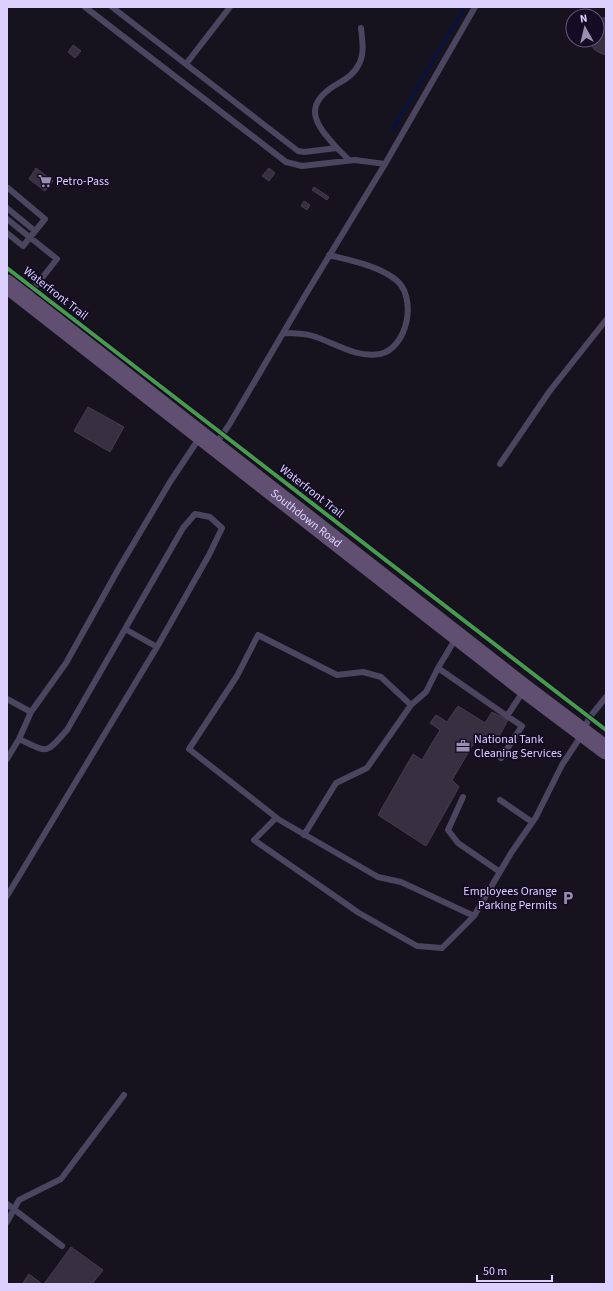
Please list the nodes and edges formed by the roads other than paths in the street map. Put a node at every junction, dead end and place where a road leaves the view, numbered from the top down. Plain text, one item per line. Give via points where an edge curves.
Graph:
1 (86, 7) edge
2 (112, 7) edge
3 (230, 7) edge
4 (475, 7) edge
5 (361, 28) dead end
6 (186, 64) junction
7 (337, 148) junction
8 (349, 160) junction
9 (385, 164) junction
10 (7, 189) edge
11 (7, 208) edge
12 (7, 219) edge
13 (35, 231) junction
14 (7, 233) edge
15 (30, 237) junction
16 (329, 255) junction
17 (7, 284) edge
18 (26, 299) junction
19 (606, 321) edge
20 (283, 333) junction
21 (207, 441) junction
22 (500, 464) dead end
23 (125, 629) junction
24 (457, 636) junction
25 (157, 647) junction
26 (438, 668) junction
27 (525, 689) junction
28 (606, 697) edge
29 (7, 700) edge
30 (411, 705) junction
31 (31, 712) junction
32 (507, 716) junction
33 (582, 733) junction
34 (19, 739) junction
35 (606, 750) edge
36 (501, 758) dead end
37 (7, 759) edge
38 (462, 797) dead end
39 (500, 800) dead end
40 (277, 818) junction
41 (532, 822) junction
42 (304, 834) junction
43 (500, 872) junction
44 (7, 896) edge
45 (474, 916) junction
46 (124, 1095) dead end
47 (7, 1204) edge
48 (14, 1210) junction
49 (7, 1222) edge
50 (62, 1246) dead end

1 - 8 lane via 286,162 308,166
2 - 6 lane
3 - 6 lane
4 - 9 lane
5 - 7 lane via 362,53 359,65 349,76 324,94 316,105 318,126
6 - 7 lane via 298,151
7 - 8 lane
8 - 9 lane
9 - 16 lane
10 - 13 lane via 45,219
11 - 13 lane
12 - 15 lane
13 - 15 lane
14 - 15 lane via 23,246
15 - 18 lane via 57,259
16 - 20 lane
16 - 20 lane via 376,268 396,279 402,286 407,305 406,326 402,336 388,352 367,355 354,353 313,336
17 - 18 main road, Southdown Road
18 - 21 main road, Southdown Road
19 - 22 lane via 542,401
20 - 21 lane via 228,425
21 - 24 main road, Southdown Road
21 - 31 lane via 170,482 66,663
23 - 25 lane
23 - 25 lane via 183,528 196,514 210,517 222,528
23 - 34 lane via 67,730 51,748 42,750
24 - 26 lane
24 - 27 main road, Southdown Road
25 - 44 lane
26 - 30 lane via 426,692
26 - 32 lane
27 - 32 lane
27 - 33 main road, Southdown Road
28 - 33 lane via 589,718
29 - 31 lane
30 - 40 lane via 381,676 362,672 337,675 258,635 237,676 189,749
30 - 42 lane via 367,768 336,783
31 - 34 lane
32 - 36 lane via 522,726
33 - 35 main road, Southdown Road
33 - 41 lane
34 - 37 lane
38 - 43 lane via 448,830 458,843
39 - 41 lane
40 - 42 lane
40 - 45 lane via 254,840 359,913 417,946 442,948
41 - 43 lane
42 - 45 lane via 378,877 401,882
43 - 45 lane
46 - 48 lane via 61,1179 19,1200
47 - 48 lane
48 - 49 lane
48 - 50 lane

